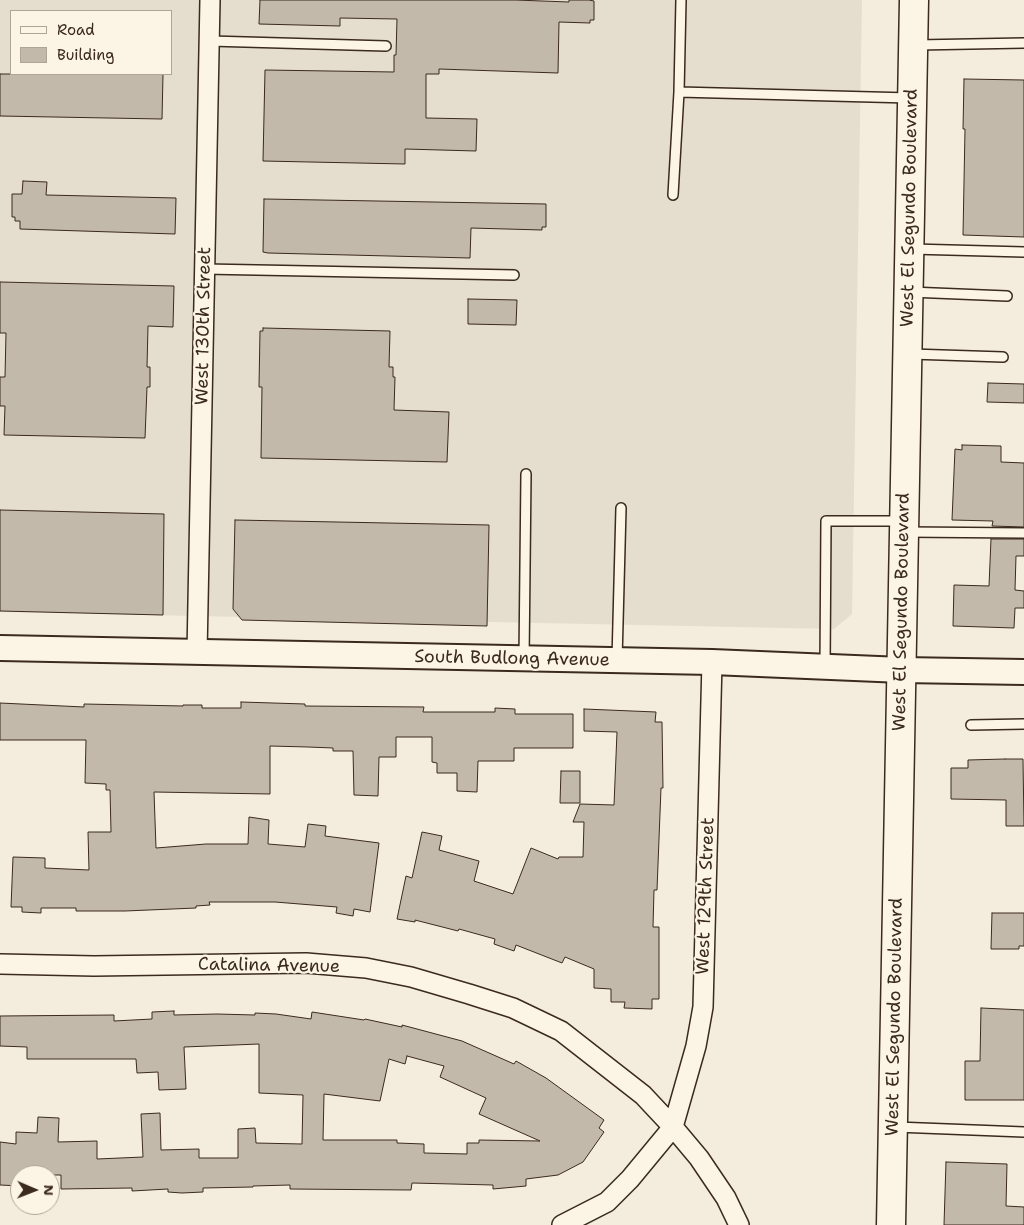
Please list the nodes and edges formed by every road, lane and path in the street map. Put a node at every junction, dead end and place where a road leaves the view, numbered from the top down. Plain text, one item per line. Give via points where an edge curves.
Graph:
1 (210, 0) edge
2 (682, 0) edge
3 (914, 0) edge
4 (210, 41) junction
5 (1024, 44) edge
6 (913, 45) junction
7 (386, 46) dead end
8 (679, 92) junction
9 (912, 98) junction
10 (674, 195) dead end
11 (909, 249) junction
12 (1024, 252) edge
13 (205, 269) junction
14 (514, 275) dead end
15 (908, 292) junction
16 (1007, 296) dead end
17 (906, 354) junction
18 (1003, 357) dead end
19 (526, 474) dead end
20 (621, 508) dead end
21 (904, 526) junction
22 (1024, 533) edge
23 (0, 648) edge
24 (198, 653) junction
25 (524, 659) junction
26 (617, 660) junction
27 (712, 662) junction
28 (825, 667) junction
29 (902, 670) junction
30 (1024, 672) edge
31 (1024, 724) edge
32 (971, 725) dead end
33 (0, 964) edge
34 (674, 1127) junction
35 (893, 1127) junction
36 (1024, 1132) edge
37 (562, 1225) edge
38 (739, 1225) edge
39 (891, 1225) edge

1 - 4 street, West 130th Street
2 - 8 lane
3 - 6 main road, West El Segundo Boulevard
4 - 7 lane
4 - 13 street, West 130th Street
5 - 6 lane
6 - 9 main road, West El Segundo Boulevard
8 - 9 lane
8 - 10 lane
9 - 11 main road, West El Segundo Boulevard
11 - 12 lane
11 - 15 main road, West El Segundo Boulevard
13 - 14 lane
13 - 24 street, West 130th Street
15 - 16 lane
15 - 17 main road, West El Segundo Boulevard
17 - 18 lane
17 - 21 main road, West El Segundo Boulevard
19 - 25 lane
20 - 26 lane
21 - 22 lane
21 - 28 lane via 826,521
21 - 29 main road, West El Segundo Boulevard
23 - 24 street, South Budlong Avenue
24 - 25 street, South Budlong Avenue
25 - 26 street, South Budlong Avenue
26 - 27 street, South Budlong Avenue
27 - 28 street, South Budlong Avenue
27 - 34 street, West 129th Street via 703,1007
28 - 29 street, South Budlong Avenue
29 - 30 street, South Budlong Avenue
29 - 35 main road, West El Segundo Boulevard
31 - 32 lane
33 - 34 street, Catalina Avenue via 306,963 366,968 411,978 513,1008 561,1031 643,1095
34 - 37 street via 607,1202
34 - 38 street, Catalina Avenue via 700,1158
35 - 36 lane
35 - 39 main road, West El Segundo Boulevard

